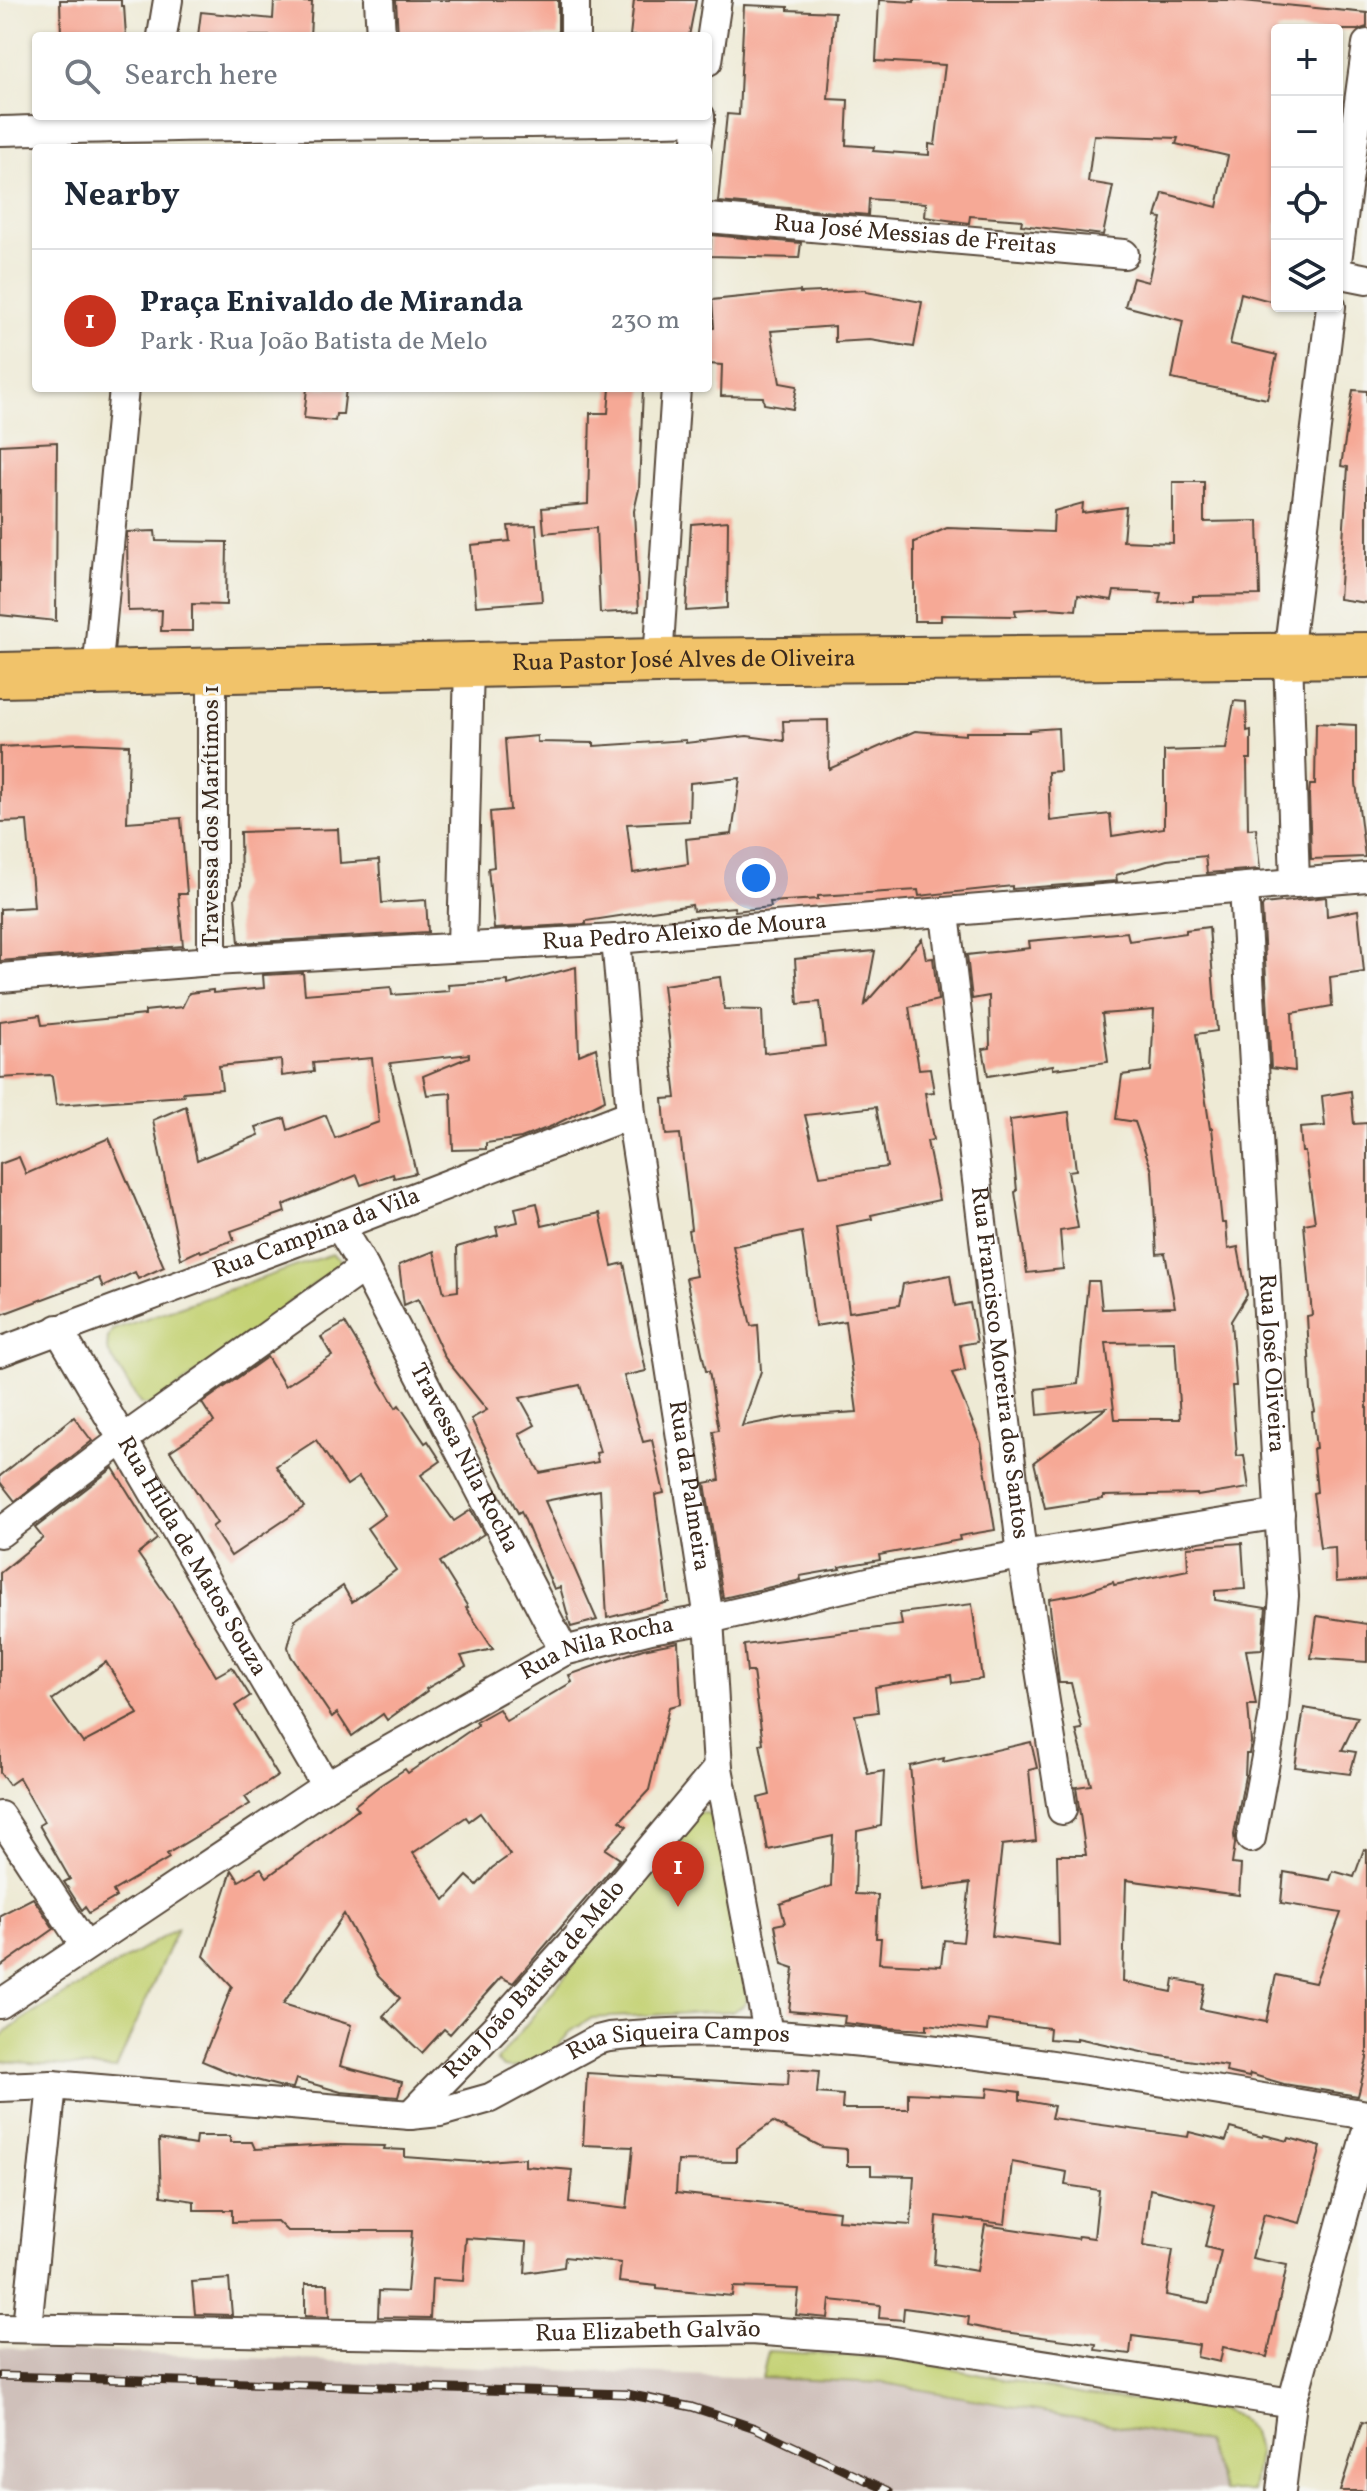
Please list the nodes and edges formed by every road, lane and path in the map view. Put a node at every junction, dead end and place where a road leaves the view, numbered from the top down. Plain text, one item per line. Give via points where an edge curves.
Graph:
1 (168, 0) edge
2 (379, 0) edge
3 (575, 0) edge
4 (717, 0) edge
5 (163, 32) edge
6 (381, 32) edge
7 (575, 32) edge
8 (712, 34) edge
9 (1367, 44) edge
10 (386, 120) edge
11 (576, 120) edge
12 (699, 128) edge
13 (149, 130) edge
14 (0, 131) edge
15 (712, 218) edge
16 (1340, 240) edge
17 (1124, 254) dead end
18 (1343, 274) edge
19 (1367, 279) edge
20 (1330, 312) edge
21 (124, 392) edge
22 (676, 392) edge
23 (1288, 655) junction
24 (1367, 655) edge
25 (658, 661) junction
26 (469, 665) junction
27 (212, 671) junction
28 (97, 673) junction
29 (0, 675) edge
30 (1367, 877) edge
31 (1295, 883) junction
32 (1244, 888) junction
33 (945, 914) junction
34 (616, 939) junction
35 (462, 946) junction
36 (212, 961) junction
37 (0, 978) edge
38 (631, 1114) junction
39 (339, 1226) junction
40 (364, 1267) junction
41 (58, 1329) junction
42 (0, 1352) edge
43 (122, 1440) junction
44 (1280, 1514) junction
45 (0, 1533) edge
46 (1022, 1555) junction
47 (709, 1619) junction
48 (564, 1651) junction
49 (718, 1768) junction
50 (326, 1786) junction
51 (1062, 1810) dead end
52 (0, 1816) edge
53 (1251, 1838) dead end
54 (85, 1946) junction
55 (0, 2004) edge
56 (768, 2033) junction
57 (52, 2085) junction
58 (0, 2087) edge
59 (410, 2115) junction
60 (1367, 2115) edge
61 (1367, 2130) edge
62 (1359, 2182) edge
63 (14, 2328) edge
64 (1292, 2403) junction
65 (1281, 2491) edge

1 - 5 street
2 - 6 street
3 - 7 street
4 - 8 street
9 - 16 street
10 - 11 street
10 - 13 street
11 - 12 street
13 - 14 street
15 - 17 street, Rua José Messias de Freitas
18 - 19 street
20 - 23 street
21 - 28 street
22 - 25 street
23 - 24 main road, Rua Pastor José Alves de Oliveira
23 - 25 main road, Rua Pastor José Alves de Oliveira
23 - 31 street
25 - 26 main road, Rua Pastor José Alves de Oliveira
26 - 27 main road, Rua Pastor José Alves de Oliveira
26 - 35 street
27 - 28 main road, Rua Pastor José Alves de Oliveira
27 - 36 street, Travessa dos Marítimos 1
28 - 29 main road, Rua Pastor José Alves de Oliveira
30 - 31 street, Rua Pedro Aleixo de Moura
31 - 32 street, Rua Pedro Aleixo de Moura
32 - 33 street, Rua Pedro Aleixo de Moura
32 - 44 street, Rua José Oliveira
33 - 34 street, Rua Pedro Aleixo de Moura
33 - 46 street, Rua Francisco Moreira dos Santos
34 - 35 street, Rua Pedro Aleixo de Moura
34 - 38 street, Rua da Palmeira
35 - 36 street, Rua Pedro Aleixo de Moura
36 - 37 street, Rua Pedro Aleixo de Moura
38 - 39 street, Rua Campina da Vila
38 - 47 street, Rua da Palmeira
39 - 40 street, Travessa Nila Rocha
39 - 41 street, Rua Campina da Vila
40 - 43 street
40 - 48 street, Travessa Nila Rocha
41 - 42 street, Rua Campina da Vila
41 - 43 street, Rua Hilda de Matos Souza
43 - 45 street
43 - 50 street, Rua Hilda de Matos Souza
44 - 46 street, Rua Nila Rocha
44 - 53 street, Rua José Oliveira via 1284,1596 1276,1688
46 - 47 street, Rua Nila Rocha via 877,1580
46 - 51 street, Rua Francisco Moreira dos Santos
47 - 48 street, Rua Nila Rocha
47 - 49 street, Rua da Palmeira
48 - 50 street, Rua Nila Rocha
49 - 56 street, Rua da Palmeira
49 - 59 street, Rua João Batista de Melo via 576,1938
50 - 54 street, Rua Nila Rocha
52 - 54 street
54 - 55 street, Rua Nila Rocha
56 - 59 street, Rua Siqueira Campos via 609,2037 490,2098
56 - 60 street, Rua Siqueira Campos via 1047,2063
57 - 58 street, Rua Siqueira Campos
57 - 59 street, Rua Siqueira Campos
57 - 63 street
61 - 62 street
62 - 64 street
63 - 64 street, Rua Elizabeth Galvão via 467,2336 751,2330 888,2340
64 - 65 street

